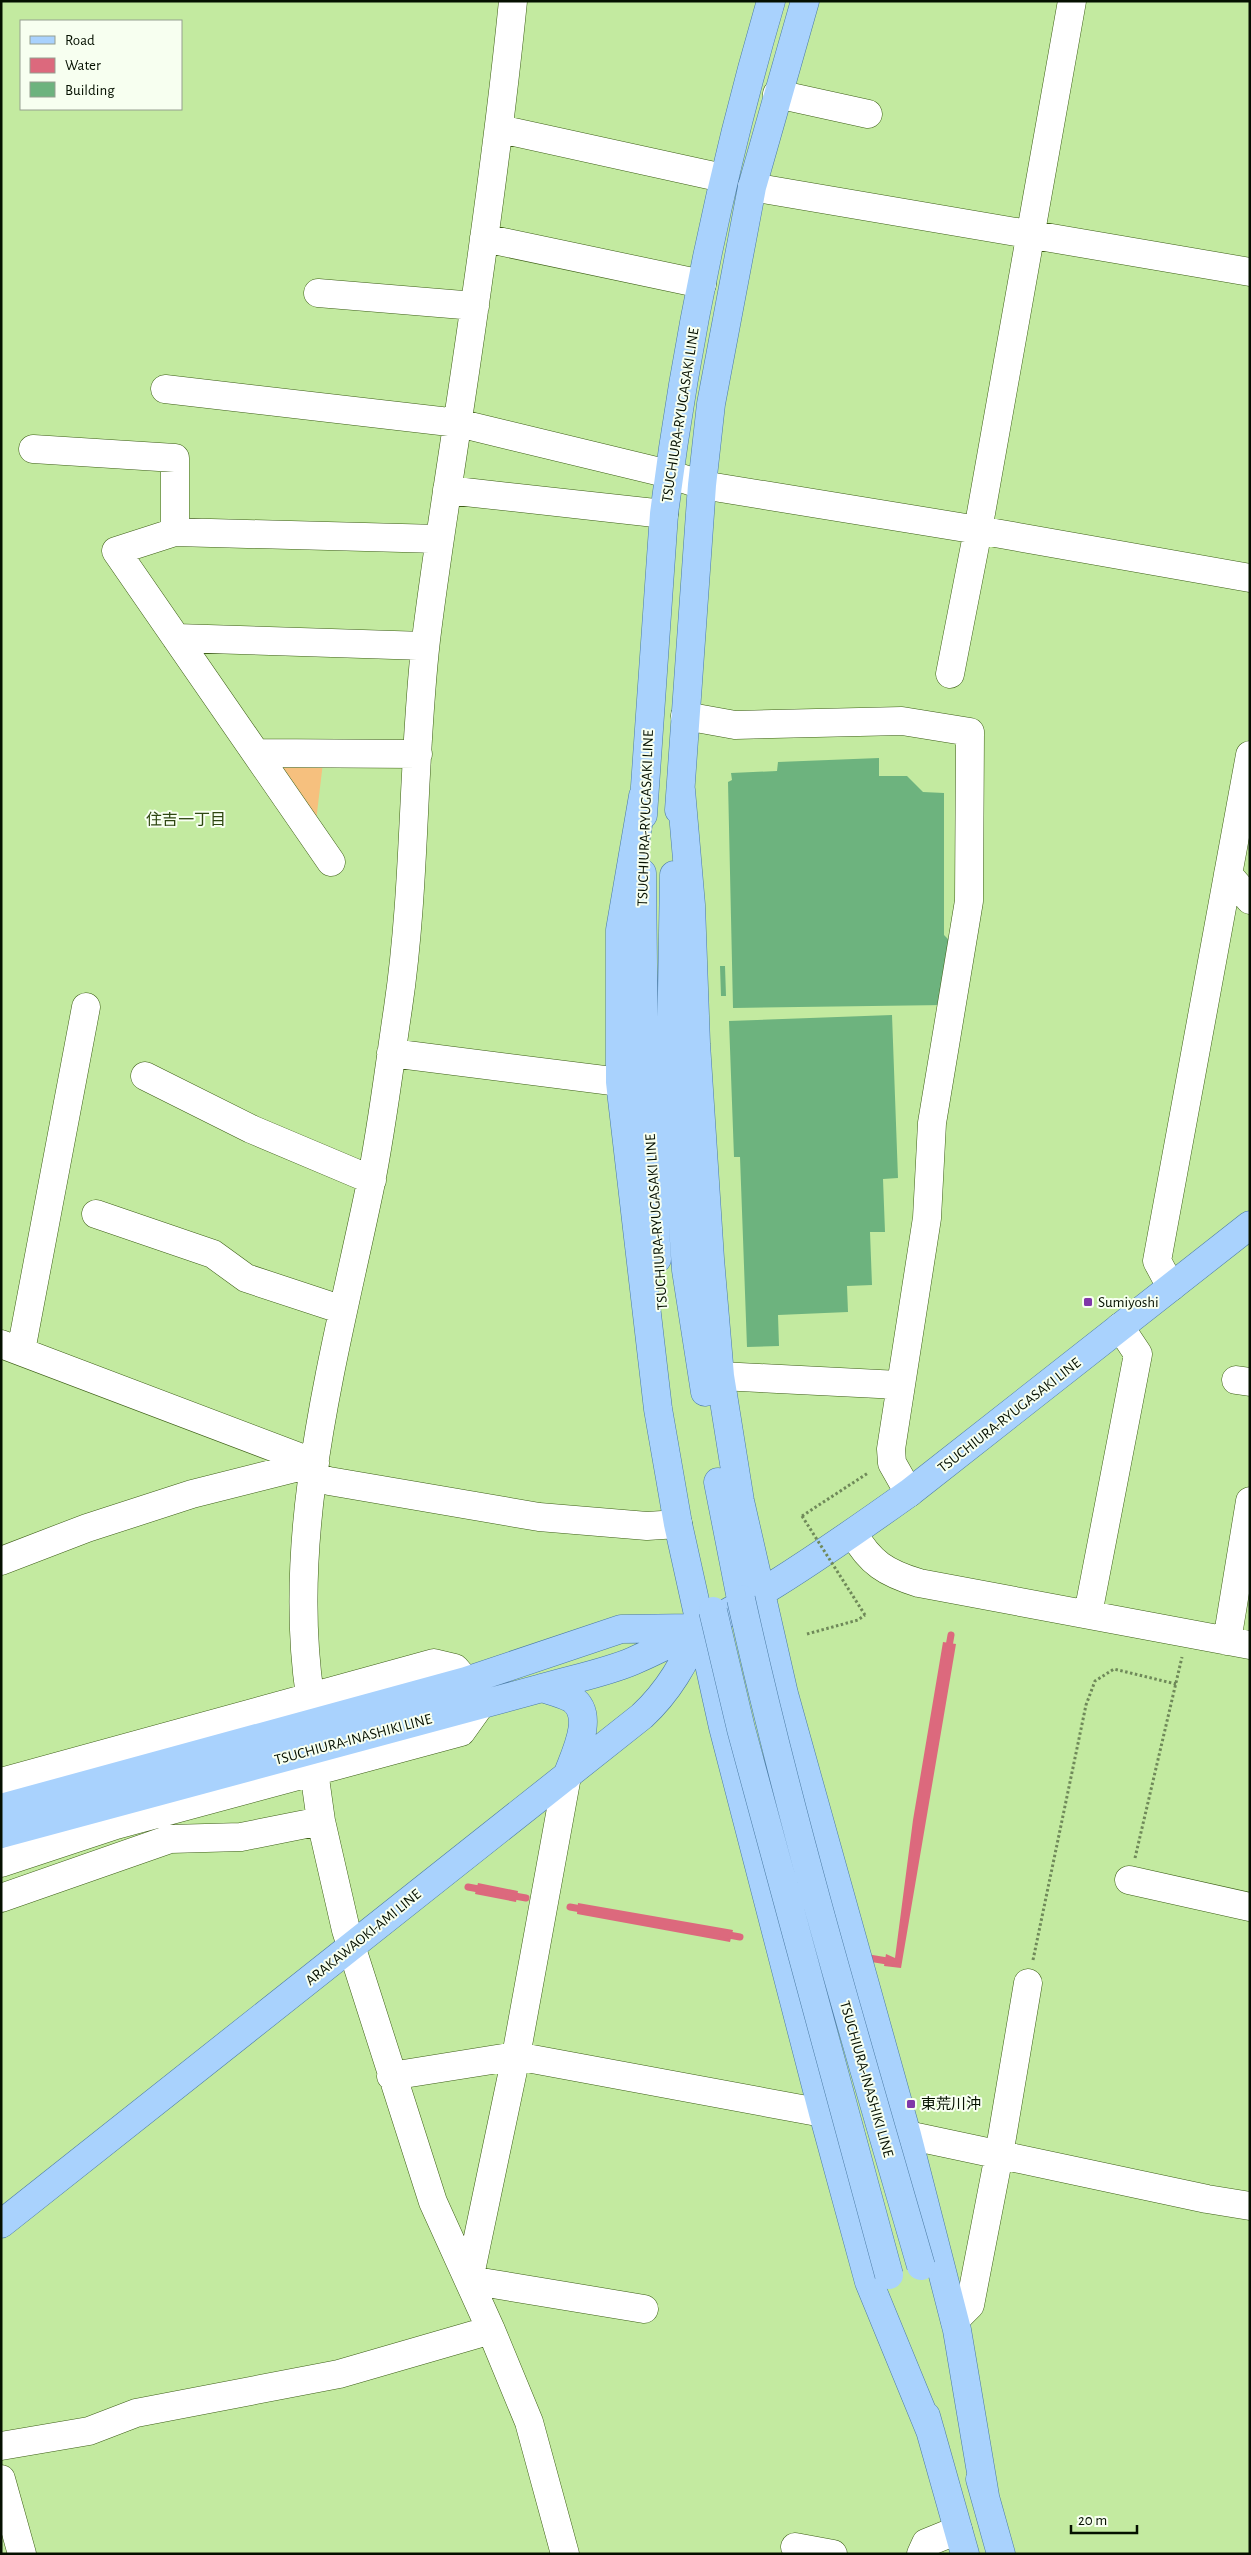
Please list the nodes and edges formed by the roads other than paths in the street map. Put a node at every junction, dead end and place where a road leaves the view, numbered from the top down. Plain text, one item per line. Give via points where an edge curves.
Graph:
1 (513, 1) edge
2 (771, 1) edge
3 (805, 1) edge
4 (1072, 1) edge
5 (777, 94) junction
6 (868, 114) dead end
7 (500, 129) junction
8 (723, 178) junction
9 (752, 187) junction
10 (1030, 235) junction
11 (484, 238) junction
12 (1250, 272) edge
13 (702, 284) junction
14 (318, 293) dead end
15 (475, 306) junction
16 (165, 390) dead end
17 (458, 423) junction
18 (33, 449) dead end
19 (669, 474) junction
20 (702, 485) junction
21 (447, 490) junction
22 (664, 514) junction
23 (978, 530) junction
24 (175, 532) junction
25 (439, 539) junction
26 (1250, 578) edge
27 (176, 638) junction
28 (425, 646) junction
29 (950, 674) dead end
30 (685, 716) junction
31 (256, 753) junction
32 (418, 754) junction
33 (1248, 773) edge
34 (681, 790) junction
35 (643, 796) junction
36 (331, 862) dead end
37 (1228, 874) junction
38 (1250, 900) edge
39 (86, 1007) dead end
40 (391, 1053) junction
41 (145, 1076) dead end
42 (620, 1082) junction
43 (372, 1180) junction
44 (96, 1214) dead end
45 (1250, 1225) edge
46 (1171, 1288) junction
47 (343, 1310) junction
48 (1120, 1327) junction
49 (11, 1347) edge
50 (720, 1376) junction
51 (899, 1386) junction
52 (314, 1470) junction
53 (909, 1493) junction
54 (1250, 1501) edge
55 (678, 1524) junction
56 (853, 1533) junction
57 (1, 1561) edge
58 (750, 1596) junction
59 (1088, 1614) junction
60 (706, 1619) junction
61 (1238, 1643) edge
62 (466, 1681) junction
63 (542, 1688) junction
64 (310, 1696) junction
65 (481, 1704) junction
66 (314, 1771) junction
67 (567, 1776) junction
68 (1, 1782) edge
69 (65, 1804) junction
70 (1, 1808) edge
71 (153, 1815) junction
72 (321, 1821) junction
73 (116, 1825) junction
74 (1, 1834) edge
75 (160, 1842) junction
76 (126, 1854) junction
77 (1, 1863) edge
78 (1130, 1880) road end
79 (1, 1898) edge
80 (1250, 1907) edge
81 (352, 1947) junction
82 (1028, 1983) road end
83 (516, 2056) junction
84 (391, 2076) junction
85 (823, 2113) junction
86 (907, 2135) junction
87 (999, 2155) junction
88 (1250, 2206) edge
89 (1, 2224) edge
90 (469, 2280) junction
91 (644, 2309) dead end
92 (955, 2320) junction
93 (491, 2330) junction
94 (931, 2433) junction
95 (1, 2446) edge
96 (1, 2479) edge
97 (985, 2496) junction
98 (962, 2542) edge
99 (795, 2547) dead end
100 (22, 2554) edge
101 (565, 2554) edge
102 (833, 2554) edge
103 (921, 2554) edge
104 (1001, 2554) edge

1 - 7 street
2 - 8 main road, TSUCHIURA-RYUGASAKI LINE
3 - 5 main road, TSUCHIURA-RYUGASAKI LINE
4 - 10 street
5 - 6 street
5 - 9 main road, TSUCHIURA-RYUGASAKI LINE
7 - 8 street
7 - 11 street
8 - 13 main road, TSUCHIURA-RYUGASAKI LINE
9 - 10 street
9 - 20 main road, TSUCHIURA-RYUGASAKI LINE via 711,404
10 - 12 street
10 - 23 street
11 - 13 street
11 - 15 street
13 - 19 main road, TSUCHIURA-RYUGASAKI LINE
14 - 15 street
15 - 17 street
16 - 17 street
17 - 19 street
17 - 21 street
18 - 24 street via 175,458
19 - 20 street
19 - 22 main road, TSUCHIURA-RYUGASAKI LINE
20 - 23 street
20 - 30 main road, TSUCHIURA-RYUGASAKI LINE
21 - 22 street
21 - 25 street
22 - 35 main road, TSUCHIURA-RYUGASAKI LINE
23 - 26 street
23 - 29 street
24 - 25 street
24 - 27 street via 116,551
25 - 28 street
27 - 28 street
27 - 31 street
28 - 32 street
30 - 34 main road, TSUCHIURA-RYUGASAKI LINE
30 - 51 street via 735,725 902,721 970,732 969,901 942,1050 932,1123 927,1218
31 - 32 street
31 - 36 street
32 - 40 street via 402,981
33 - 37 street
34 - 50 main road
34 - 58 main road, TSUCHIURA-RYUGASAKI LINE via 672,901 671,1051 686,1270 724,1523
35 - 42 main road via 620,930
35 - 60 main road, TSUCHIURA-RYUGASAKI LINE via 644,1054 659,1288
37 - 38 street
37 - 46 street via 1157,1261
39 - 49 street
40 - 42 street
40 - 43 street
41 - 43 street via 250,1130
42 - 55 main road via 658,1409
43 - 47 street
44 - 47 street via 213,1254 246,1278
45 - 46 main road, TSUCHIURA-RYUGASAKI LINE
46 - 48 main road, TSUCHIURA-RYUGASAKI LINE
47 - 52 street
48 - 53 main road, TSUCHIURA-RYUGASAKI LINE
48 - 59 street via 1138,1354
49 - 52 street
50 - 51 street
50 - 58 main road via 740,1501
51 - 53 street via 892,1463
52 - 55 street via 329,1481 539,1517 647,1526
52 - 57 street via 192,1494 87,1528
52 - 64 street via 303,1584
53 - 56 main road, TSUCHIURA-RYUGASAKI LINE
54 - 61 street
55 - 60 main road
56 - 58 main road, TSUCHIURA-RYUGASAKI LINE
56 - 59 street via 874,1562 894,1575 919,1583
58 - 60 main road, TSUCHIURA-INASHIKI LINE
58 - 86 main road via 784,1694
58 - 97 main road, TSUCHIURA-INASHIKI LINE, bridge via 768,1723 817,1908
59 - 61 street
60 - 62 main road, TSUCHIURA-INASHIKI LINE via 621,1629
60 - 63 main road, TSUCHIURA-INASHIKI LINE via 632,1662
60 - 67 main road, ARAKAWAOKI-AMI LINE via 684,1664 655,1704
60 - 85 main road via 722,1727
60 - 94 main road, TSUCHIURA-INASHIKI LINE, bridge via 740,1729
62 - 64 street via 455,1668 434,1663
62 - 69 main road, TSUCHIURA-INASHIKI LINE
63 - 65 main road, TSUCHIURA-INASHIKI LINE
63 - 67 main road via 573,1699 582,1713 582,1730
64 - 68 street
65 - 66 street via 461,1732
65 - 69 main road, TSUCHIURA-INASHIKI LINE
66 - 71 street
66 - 72 street
67 - 81 main road, ARAKAWAOKI-AMI LINE
67 - 83 street
69 - 70 main road, TSUCHIURA-INASHIKI LINE
69 - 74 main road, TSUCHIURA-INASHIKI LINE
71 - 73 street
71 - 75 street
72 - 75 street via 241,1837
72 - 81 street
73 - 76 street
73 - 77 street
75 - 76 street
76 - 79 street
78 - 80 street
81 - 84 street
81 - 89 main road, ARAKAWAOKI-AMI LINE
82 - 87 street
83 - 84 street
83 - 85 street
83 - 90 street
84 - 90 street via 433,2202
85 - 94 main road via 869,2282
86 - 87 street
86 - 92 main road
87 - 88 street
87 - 92 street via 970,2304
90 - 91 street
90 - 93 street
92 - 97 main road
93 - 95 street via 339,2374 136,2413 89,2431
93 - 101 street via 529,2422
94 - 98 main road, TSUCHIURA-INASHIKI LINE
96 - 100 street
97 - 104 main road, TSUCHIURA-INASHIKI LINE
98 - 103 street via 926,2543
99 - 102 street

